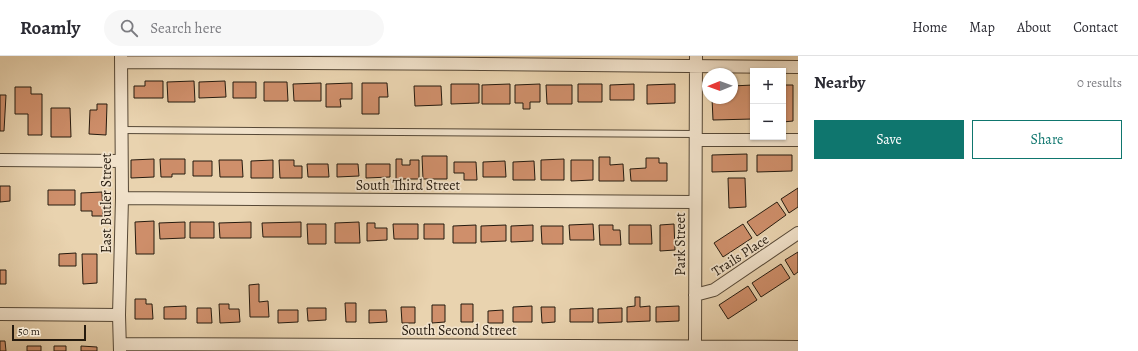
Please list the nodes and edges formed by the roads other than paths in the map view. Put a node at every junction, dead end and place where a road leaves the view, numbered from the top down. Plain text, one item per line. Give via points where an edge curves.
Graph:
1 (121, 59) edge
2 (696, 61) edge
3 (798, 67) edge
4 (121, 130) junction
5 (696, 137) junction
6 (798, 140) edge
7 (0, 160) edge
8 (121, 161) junction
9 (122, 198) junction
10 (695, 202) junction
11 (798, 233) edge
12 (696, 295) junction
13 (0, 314) edge
14 (119, 315) junction
15 (120, 347) edge
16 (695, 347) junction
17 (798, 347) edge

1 - 2 street via 514,65
1 - 4 street, East Butler Street
2 - 3 street
2 - 5 street, Park Street
4 - 5 lane
4 - 8 street, East Butler Street
5 - 6 street
5 - 10 street, Park Street
7 - 8 street
8 - 9 street, East Butler Street
9 - 10 street, South Third Street
9 - 14 street, East Butler Street
10 - 12 street, Park Street
11 - 12 street, Trails Place via 714,290
12 - 16 street, Park Street
13 - 14 street
14 - 15 street, East Butler Street
15 - 16 street, South Second Street
16 - 17 street, South Second Street

